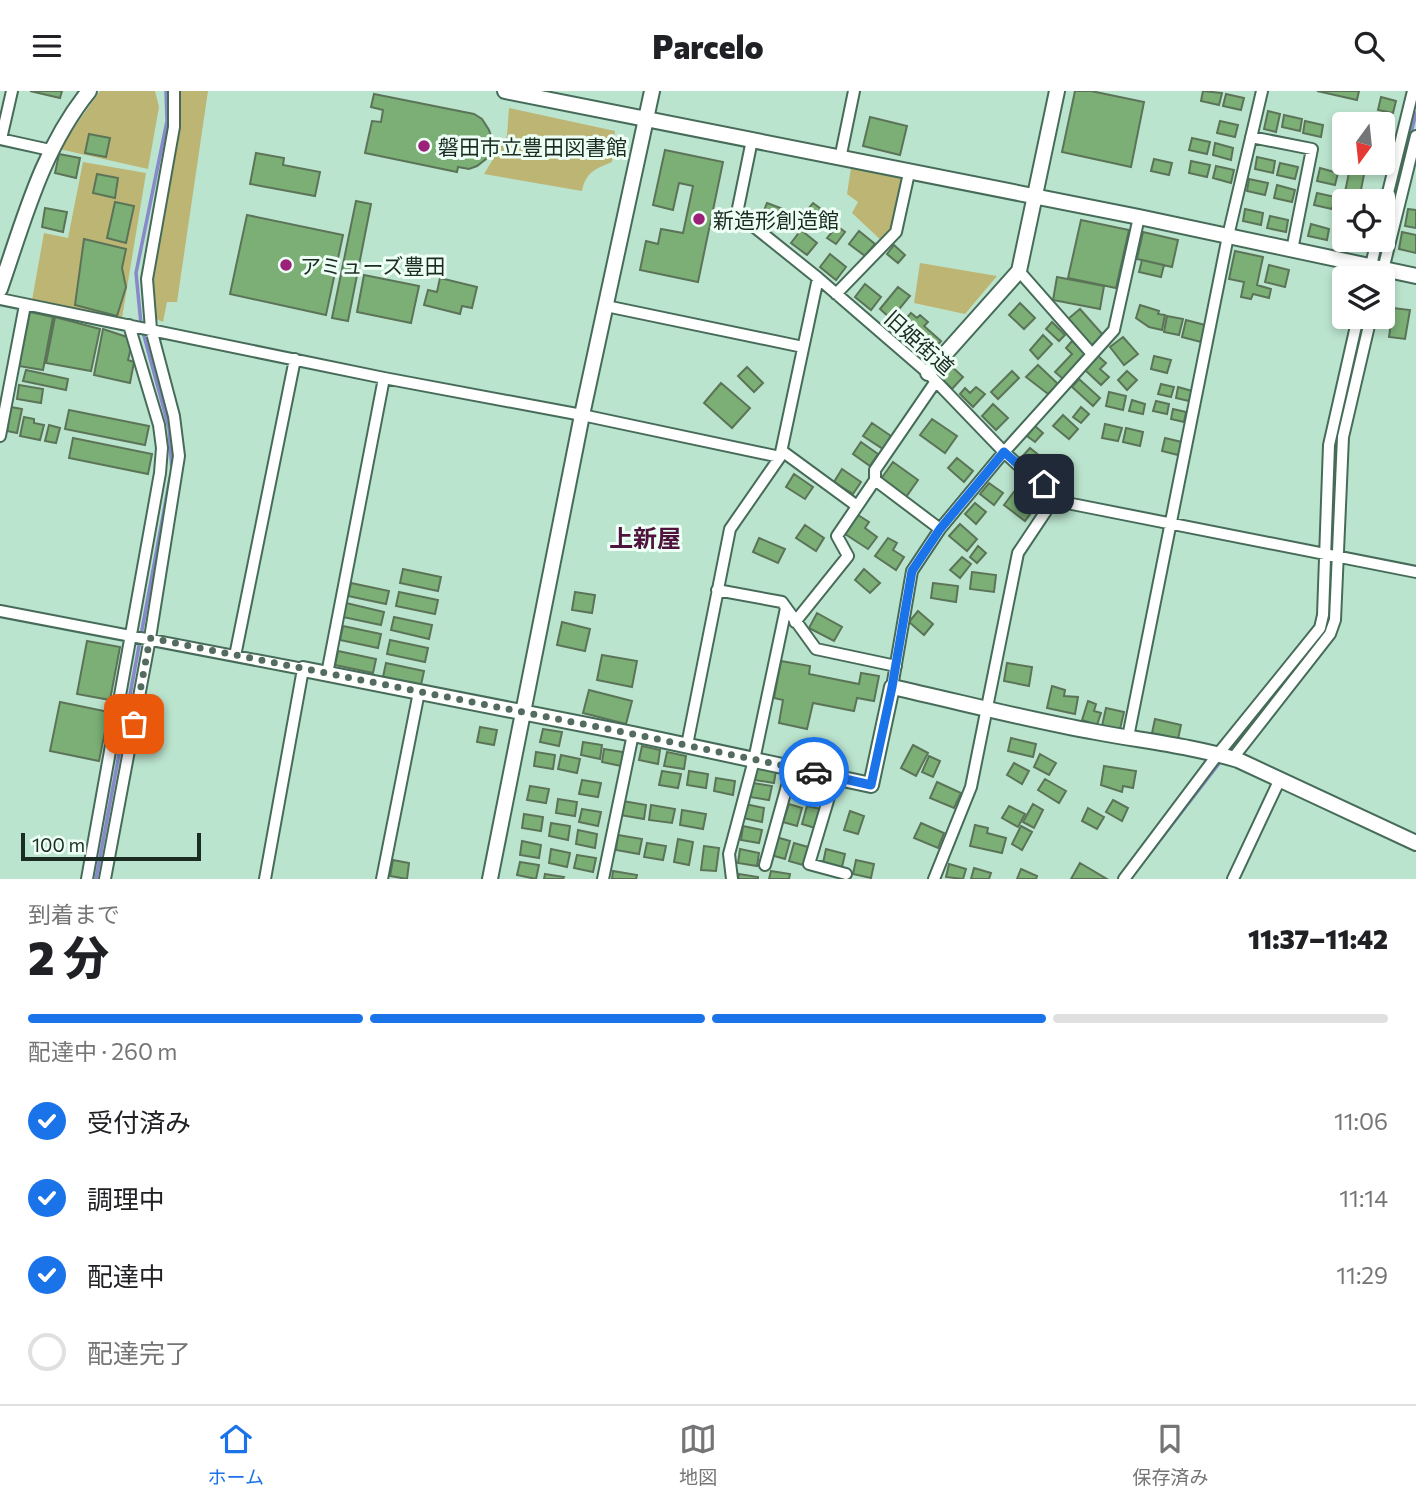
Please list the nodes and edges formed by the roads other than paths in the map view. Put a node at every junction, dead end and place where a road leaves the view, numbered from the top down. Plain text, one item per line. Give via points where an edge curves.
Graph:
1 (12, 91) edge
2 (89, 91) edge
3 (174, 91) edge
4 (505, 91) edge
5 (652, 91) edge
6 (854, 91) edge
7 (1057, 91) edge
8 (1262, 91) edge
9 (1413, 91) edge
10 (646, 120) junction
11 (1416, 136) edge
12 (1251, 137) junction
13 (0, 139) edge
14 (752, 140) junction
15 (50, 150) junction
16 (841, 159) junction
17 (909, 173) junction
18 (1389, 189) edge
19 (1035, 197) junction
20 (1139, 217) junction
21 (1228, 236) junction
22 (1292, 250) junction
23 (1350, 266) edge
24 (1378, 266) edge
25 (1019, 271) junction
26 (1395, 274) edge
27 (1416, 276) edge
28 (818, 278) junction
29 (0, 289) edge
30 (836, 294) junction
31 (0, 299) edge
32 (25, 305) junction
33 (606, 306) junction
34 (129, 325) junction
35 (1355, 329) edge
36 (1368, 329) edge
37 (151, 330) junction
38 (803, 347) junction
39 (1092, 355) junction
40 (295, 359) junction
41 (384, 377) junction
42 (932, 377) junction
43 (582, 415) junction
44 (0, 436) edge
45 (1004, 452) junction
46 (781, 454) junction
47 (875, 480) junction
48 (1058, 492) junction
49 (857, 506) junction
50 (1171, 524) junction
51 (940, 529) junction
52 (1326, 553) junction
53 (1339, 556) junction
54 (1416, 572) edge
55 (717, 590) junction
56 (786, 608) junction
57 (0, 611) edge
58 (795, 622) junction
59 (130, 636) junction
60 (150, 638) junction
61 (235, 656) junction
62 (896, 666) junction
63 (303, 669) junction
64 (327, 674) junction
65 (892, 687) junction
66 (419, 692) junction
67 (988, 708) junction
68 (523, 713) junction
69 (633, 734) junction
70 (1128, 737) junction
71 (687, 745) junction
72 (1218, 754) junction
73 (1233, 758) junction
74 (754, 760) junction
75 (792, 768) junction
76 (835, 777) junction
77 (1280, 779) junction
78 (1416, 843) edge
79 (765, 865) dead end
80 (846, 874) dead end
81 (87, 879) edge
82 (105, 879) edge
83 (265, 879) edge
84 (382, 879) edge
85 (490, 879) edge
86 (603, 879) edge
87 (732, 879) edge
88 (934, 879) edge
89 (1124, 879) edge
90 (1233, 879) edge

1 - 13 street
2 - 15 street
3 - 37 street via 174,127 147,279
4 - 10 street
5 - 10 street
6 - 16 street
7 - 19 street
8 - 12 street
9 - 18 street
10 - 14 street
10 - 33 street
11 - 24 street
12 - 21 street
12 - 22 street via 1312,149
13 - 15 street
14 - 16 street
14 - 28 street, 旧姫街道 via 737,213
15 - 29 street
16 - 17 street
17 - 19 street
17 - 30 street via 896,232
19 - 20 street
19 - 25 street
20 - 21 street
20 - 39 street via 1114,330
21 - 22 street
21 - 50 street
22 - 23 street
25 - 39 street
25 - 42 street
26 - 27 street
28 - 30 street, 旧姫街道
28 - 38 street
30 - 42 street, 旧姫街道
31 - 32 street
32 - 34 street
32 - 44 street
33 - 38 street
33 - 43 street
34 - 37 street
34 - 59 street via 162,448
35 - 52 street via 1329,445
36 - 53 street via 1343,437
37 - 40 street
37 - 60 street via 174,417 179,456
38 - 46 street
39 - 45 street
40 - 41 street
40 - 61 street
41 - 43 street
41 - 64 street
42 - 45 street, 旧姫街道
42 - 47 street via 875,470
43 - 46 street
43 - 68 street
45 - 48 street, 旧姫街道
45 - 51 street
46 - 49 street
46 - 55 street via 730,529
47 - 49 street
47 - 51 street
48 - 50 street, 旧姫街道 via 1072,504
48 - 67 street via 1018,553
49 - 58 street via 837,536 848,556
50 - 52 street
50 - 70 street
51 - 62 street via 912,571
52 - 53 street
52 - 72 street via 1320,628
53 - 54 street
53 - 73 street via 1330,633
55 - 56 street via 782,603
55 - 71 street
56 - 58 street
56 - 74 street
57 - 59 street
58 - 62 street via 816,649
59 - 60 street
59 - 81 street
60 - 61 street
60 - 82 street
61 - 63 street
62 - 65 street
63 - 64 street
63 - 83 street
64 - 66 street
65 - 67 street
65 - 76 street via 871,785
66 - 68 street
66 - 84 street
67 - 70 street
67 - 88 street via 971,787
68 - 69 street
68 - 85 street
69 - 71 street
69 - 86 street
70 - 72 street
71 - 74 street
72 - 73 street
72 - 89 street
73 - 77 street
74 - 75 street
74 - 87 street via 729,854
75 - 76 street
75 - 79 street
76 - 80 street via 809,864
77 - 78 street
77 - 90 street

